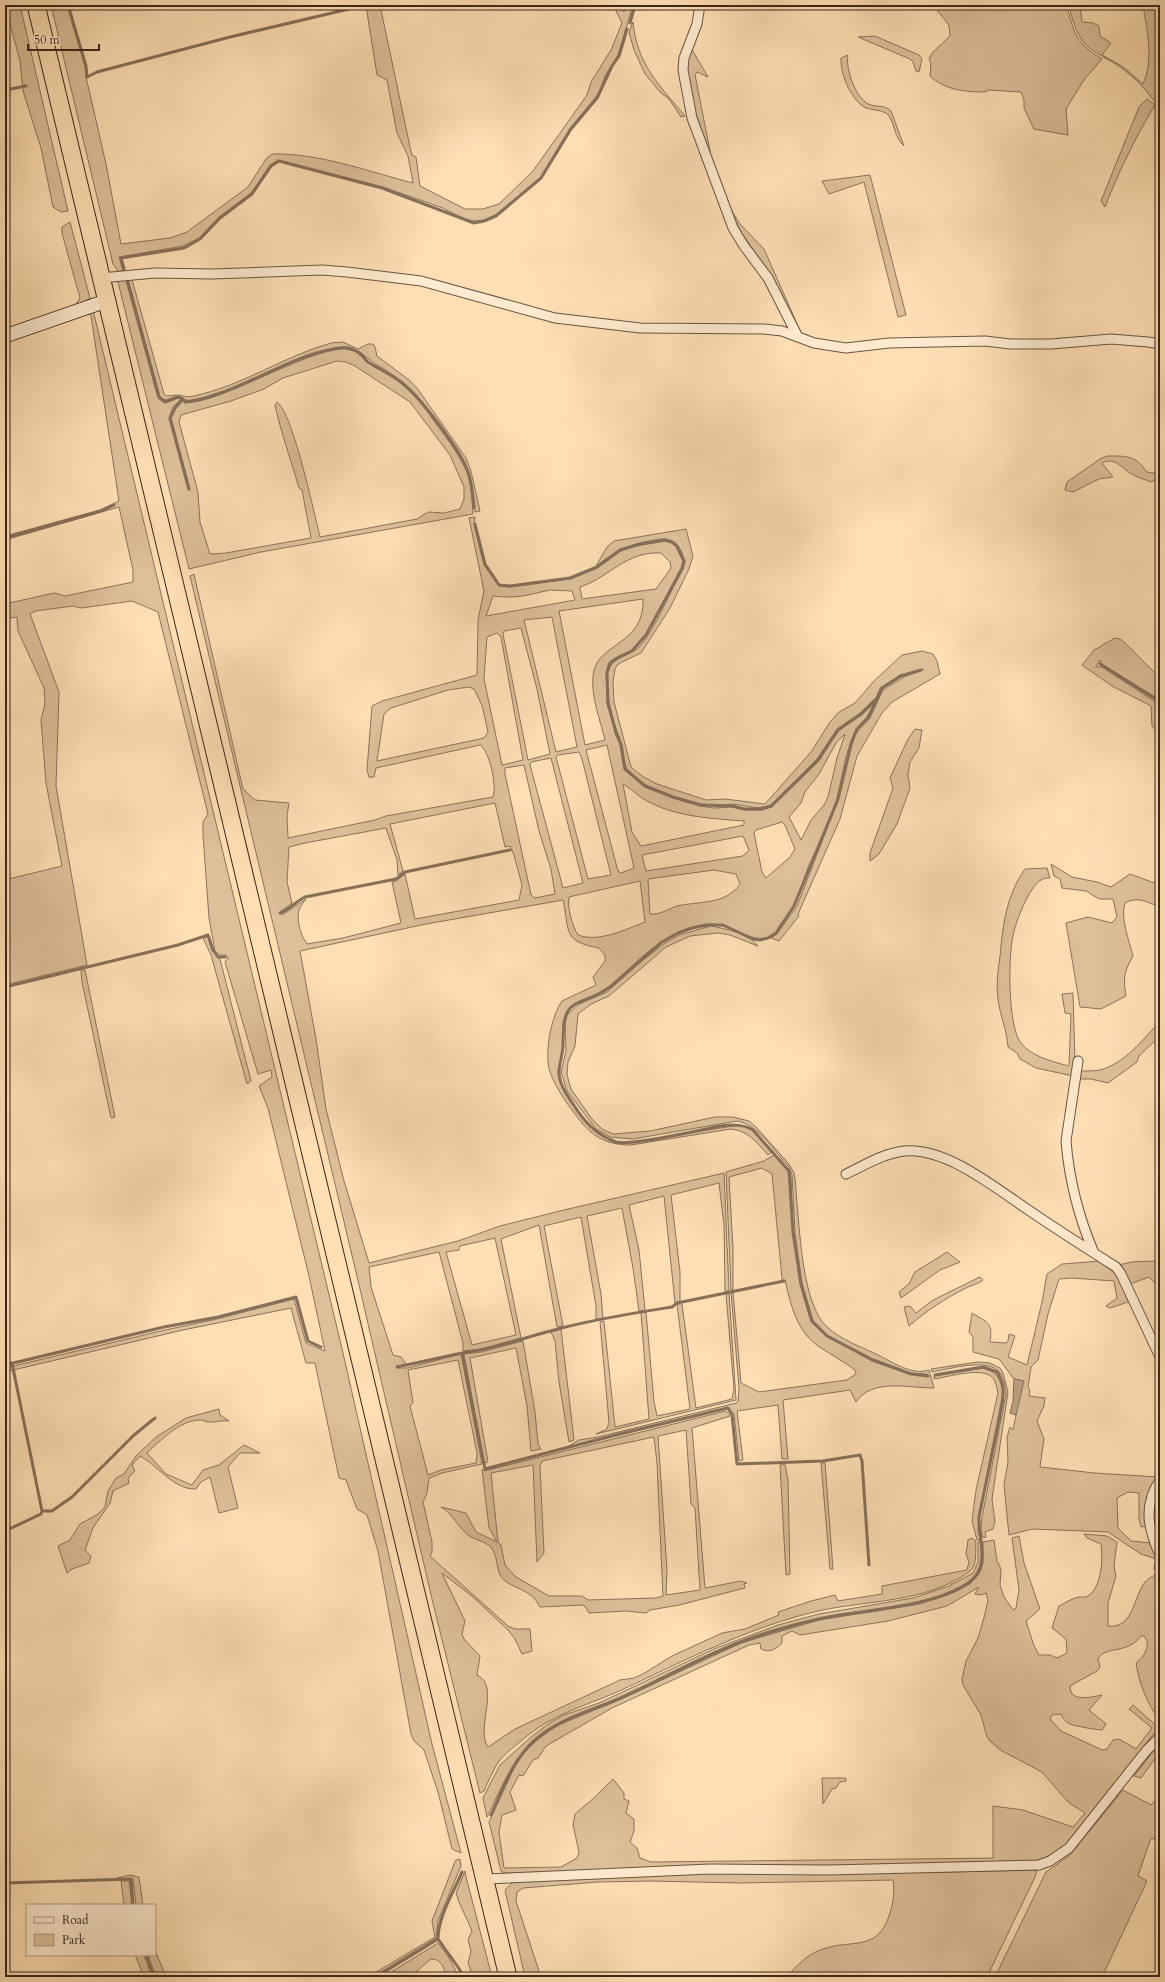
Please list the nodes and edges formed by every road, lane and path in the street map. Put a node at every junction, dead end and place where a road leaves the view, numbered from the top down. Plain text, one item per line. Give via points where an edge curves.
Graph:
1 (36, 5) edge
2 (700, 5) edge
3 (101, 278) junction
4 (106, 301) junction
5 (5, 336) edge
6 (798, 337) junction
7 (1160, 344) edge
8 (1078, 1061) dead end
9 (846, 1174) dead end
10 (1095, 1253) junction
11 (1160, 1357) edge
12 (1160, 1480) edge
13 (1160, 1555) edge
14 (1160, 1737) edge
15 (485, 1879) junction
16 (508, 1977) edge

1 - 3 highway
2 - 6 street via 684,58 683,70 692,118 733,228 768,278
3 - 4 highway
3 - 6 street via 156,273 212,274 322,270 346,272 421,281 574,321 640,328 764,329 782,331
4 - 5 street
4 - 15 highway
6 - 7 street via 814,343 846,348 889,343 985,341 1050,344 1111,339
8 - 10 street via 1066,1140 1067,1153 1080,1212
9 - 10 street via 893,1153 915,1152 938,1157 987,1181
10 - 11 street via 1116,1267 1121,1274
12 - 13 street via 1152,1494 1148,1513 1153,1538
14 - 15 street via 1069,1848 1039,1865 710,1869
15 - 16 highway

